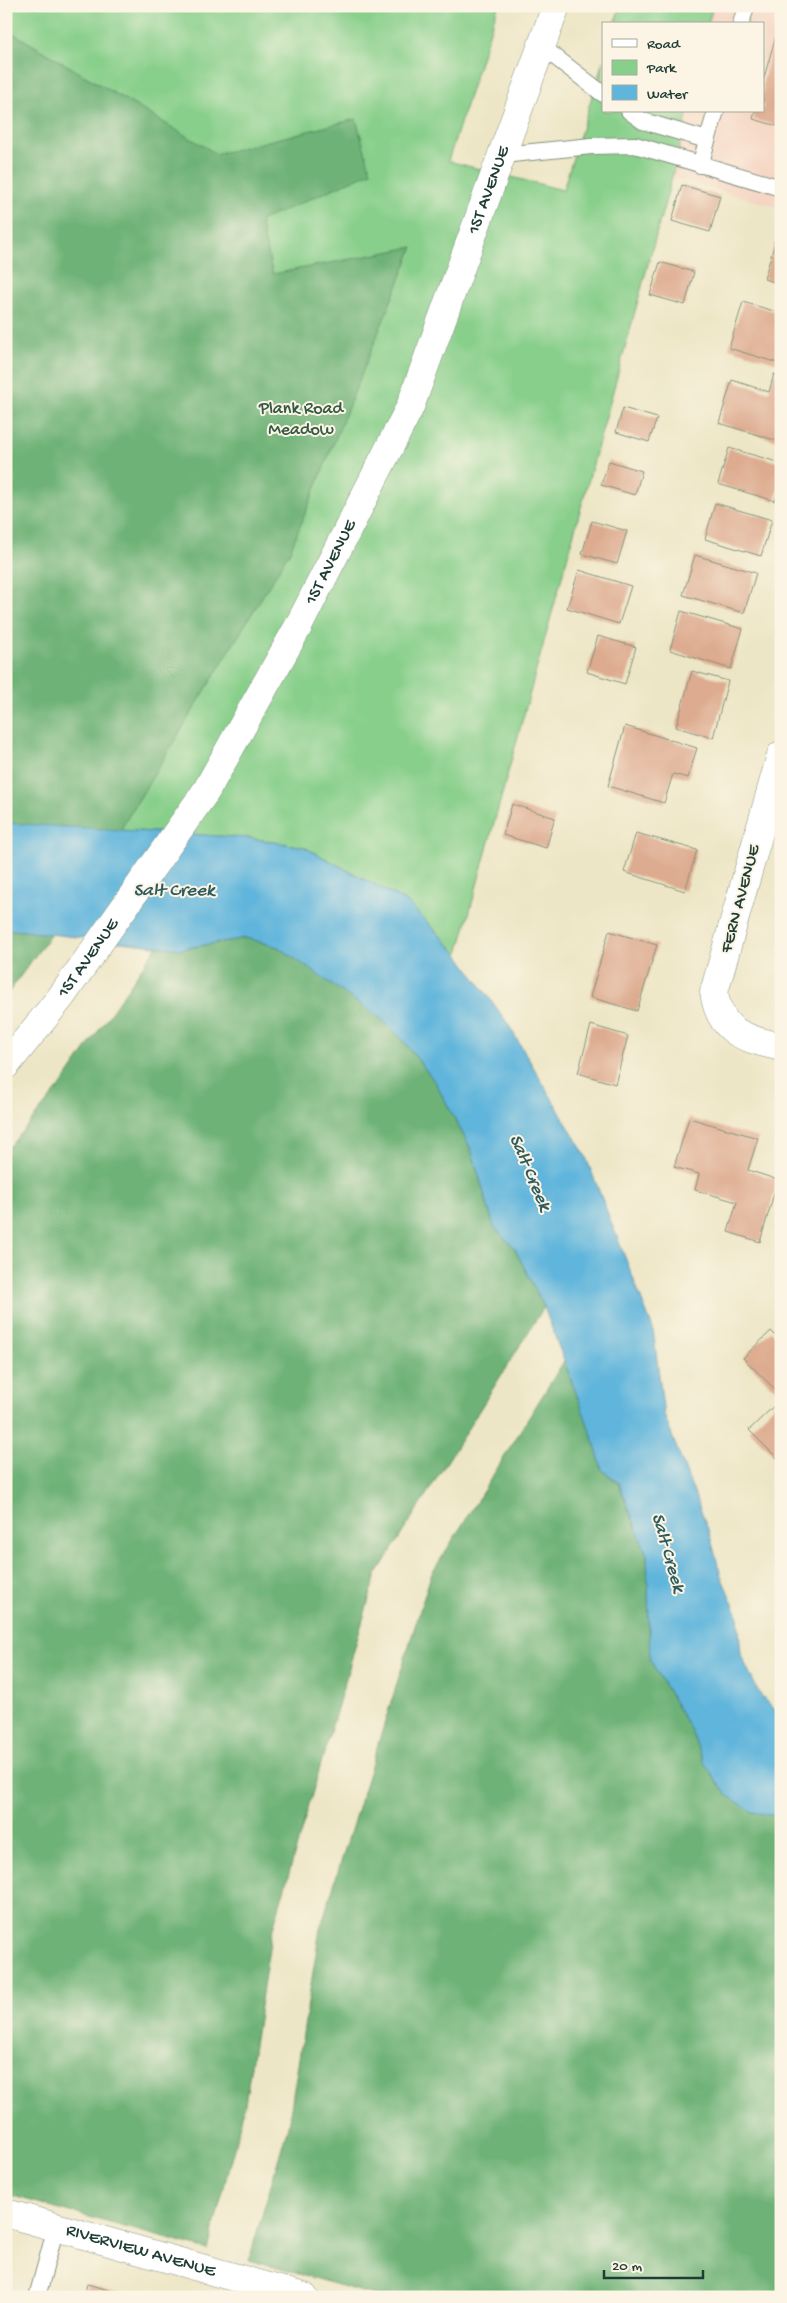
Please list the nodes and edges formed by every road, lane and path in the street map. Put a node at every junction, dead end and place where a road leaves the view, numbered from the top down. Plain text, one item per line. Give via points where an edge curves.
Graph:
1 (556, 6) edge
2 (746, 6) edge
3 (742, 22) edge
4 (541, 46) junction
5 (602, 93) edge
6 (630, 112) edge
7 (716, 112) edge
8 (707, 140) junction
9 (502, 155) junction
10 (700, 165) junction
11 (781, 188) edge
12 (781, 755) edge
13 (781, 1047) edge
14 (6, 1066) edge
15 (6, 2213) edge
16 (56, 2227) junction
17 (246, 2289) edge
18 (37, 2297) edge
19 (304, 2297) edge

1 - 4 main road, 1ST AVENUE
2 - 3 lane
4 - 5 lane
4 - 9 main road, 1ST AVENUE
6 - 8 lane via 643,121
7 - 8 lane
8 - 10 lane
9 - 10 lane via 591,146 635,146
9 - 14 main road, 1ST AVENUE via 410,407 298,628 206,791 61,997
10 - 11 lane
12 - 13 main road, FERN AVENUE via 714,992 719,1014 736,1033
15 - 16 main road, RIVERVIEW AVENUE
16 - 17 main road, RIVERVIEW AVENUE
16 - 18 lane
17 - 19 main road, RIVERVIEW AVENUE

